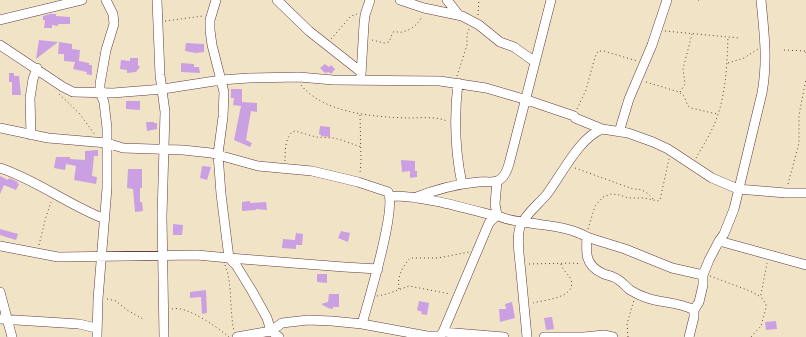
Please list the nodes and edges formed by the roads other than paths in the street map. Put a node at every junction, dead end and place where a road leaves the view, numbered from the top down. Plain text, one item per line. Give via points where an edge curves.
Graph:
1 (82, 0) edge
2 (106, 0) edge
3 (156, 0) edge
4 (216, 0) edge
5 (277, 0) edge
6 (370, 0) edge
7 (400, 0) edge
8 (447, 0) edge
9 (551, 0) edge
10 (666, 0) edge
11 (761, 0) edge
12 (458, 14) junction
13 (0, 20) edge
14 (0, 45) edge
15 (535, 62) junction
16 (36, 68) junction
17 (361, 76) junction
18 (221, 80) junction
19 (457, 83) junction
20 (163, 89) junction
21 (100, 94) junction
22 (526, 100) junction
23 (0, 128) edge
24 (602, 129) junction
25 (619, 132) junction
26 (31, 135) junction
27 (105, 143) junction
28 (163, 150) junction
29 (218, 154) junction
30 (0, 168) edge
31 (497, 181) junction
32 (462, 184) junction
33 (738, 189) junction
34 (806, 193) edge
35 (390, 196) junction
36 (414, 198) junction
37 (496, 215) junction
38 (105, 219) junction
39 (523, 222) junction
40 (586, 236) junction
41 (718, 241) junction
42 (0, 246) edge
43 (162, 255) junction
44 (102, 257) junction
45 (229, 258) junction
46 (806, 265) edge
47 (378, 269) junction
48 (704, 275) junction
49 (0, 292) edge
50 (694, 310) junction
51 (4, 319) edge
52 (362, 324) junction
53 (271, 331) junction
54 (96, 333) edge
55 (236, 334) edge
56 (441, 335) edge
57 (12, 337) edge
58 (164, 337) edge
59 (279, 337) edge
60 (504, 337) edge
61 (527, 337) edge
62 (544, 337) edge
63 (613, 337) edge
64 (689, 337) edge

1 - 13 street
2 - 21 street via 113,14 114,24 106,50
3 - 20 street
4 - 18 street via 210,30
5 - 17 street
6 - 17 street via 363,38
7 - 12 street via 424,8
8 - 12 street
9 - 15 street
10 - 25 street
11 - 33 street via 766,42 764,83
12 - 15 street
14 - 16 street
15 - 22 street
16 - 21 street via 69,90
16 - 26 street via 30,98
17 - 18 street via 333,80 299,77
17 - 19 street
18 - 20 street
18 - 29 street via 224,102
19 - 22 street via 486,88
19 - 32 street via 456,148
20 - 21 street
20 - 28 street
21 - 27 street via 106,113
22 - 24 street via 574,116
22 - 31 street via 507,171
23 - 26 street
24 - 25 street
24 - 39 street via 589,136
25 - 33 street via 640,137 671,151 712,178
26 - 27 street
27 - 28 street via 123,148
27 - 38 street
28 - 29 street
28 - 43 street
29 - 35 street via 258,166 312,171 358,182 388,192
29 - 45 street
30 - 38 street
31 - 32 street
31 - 37 street
32 - 36 street
33 - 34 street
33 - 41 street via 728,225
35 - 36 street
35 - 47 street
36 - 37 street
37 - 39 street
37 - 56 street via 489,223
38 - 44 street
39 - 40 street via 560,228
39 - 61 street via 520,228 520,264
40 - 48 street via 672,268
40 - 50 street via 586,251 592,267 616,278 647,298 684,305
41 - 46 street
41 - 48 street
42 - 44 street via 69,258
43 - 44 street
43 - 45 street
43 - 58 street
44 - 54 street
45 - 47 street
45 - 53 street via 236,265 267,318
47 - 52 street
48 - 50 street via 701,294
49 - 51 street
50 - 64 street
51 - 54 street via 79,324
51 - 57 street
52 - 53 street via 293,321 282,323
52 - 56 street via 427,336
53 - 55 street
53 - 59 street
56 - 60 street
62 - 63 street

